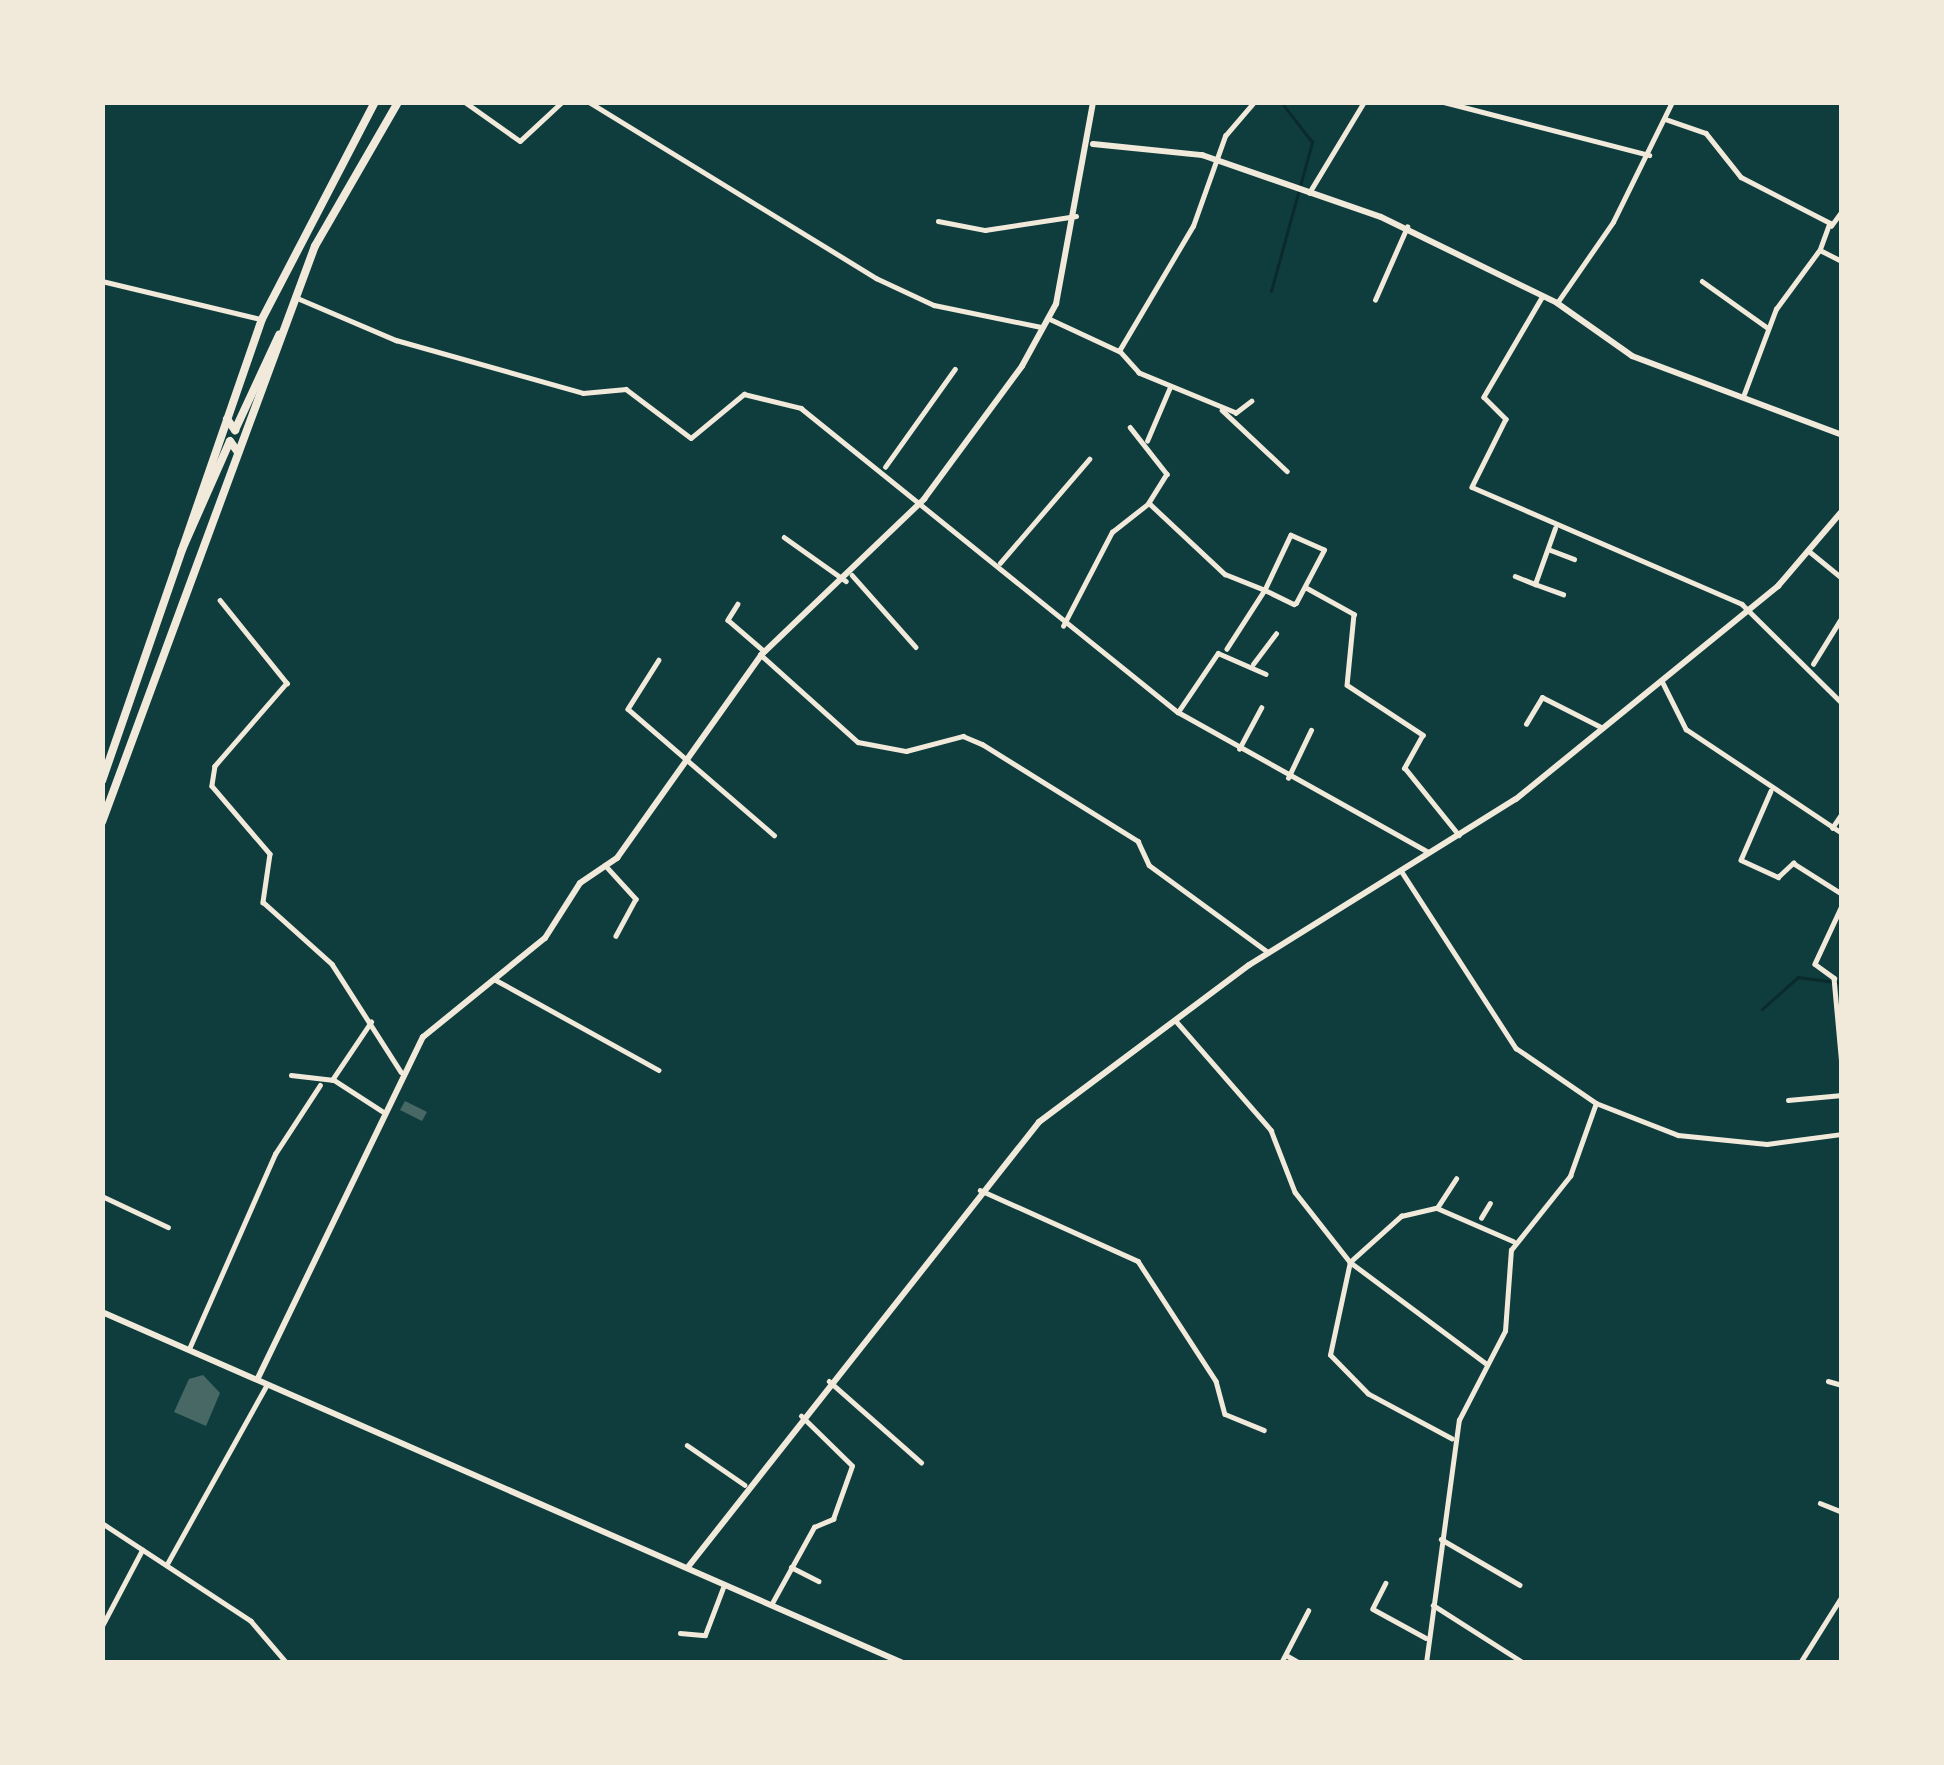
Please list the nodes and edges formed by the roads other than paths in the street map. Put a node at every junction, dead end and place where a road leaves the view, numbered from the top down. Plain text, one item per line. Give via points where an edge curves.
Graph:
1 (375, 102) edge
2 (398, 102) edge
3 (465, 102) edge
4 (562, 102) edge
5 (589, 102) edge
6 (1093, 102) edge
7 (1254, 102) edge
8 (1364, 102) edge
9 (1444, 102) edge
10 (1672, 102) edge
11 (1665, 118) junction
12 (1091, 144) junction
13 (1649, 155) junction
14 (1216, 160) junction
15 (1309, 194) junction
16 (1842, 211) edge
17 (1076, 216) junction
18 (938, 221) dead end
19 (1831, 226) junction
20 (1407, 227) junction
21 (1820, 250) junction
22 (1842, 262) edge
23 (102, 281) edge
24 (1702, 281) dead end
25 (1543, 296) junction
26 (295, 297) junction
27 (1375, 300) dead end
28 (1557, 303) junction
29 (262, 320) junction
30 (1048, 324) junction
31 (1768, 328) junction
32 (280, 335) junction
33 (1119, 352) junction
34 (956, 368) dead end
35 (1170, 386) junction
36 (1744, 394) junction
37 (1252, 401) dead end
38 (1218, 406) junction
39 (226, 415) junction
40 (1130, 427) dead end
41 (1842, 435) edge
42 (1148, 441) junction
43 (237, 456) junction
44 (1089, 459) dead end
45 (885, 466) junction
46 (1286, 471) dead end
47 (924, 499) junction
48 (1149, 503) junction
49 (1842, 511) edge
50 (1556, 528) junction
51 (784, 538) dead end
52 (1548, 549) junction
53 (1809, 551) junction
54 (180, 553) junction
55 (1574, 559) dead end
56 (999, 564) junction
57 (1515, 576) dead end
58 (849, 578) junction
59 (1842, 578) edge
60 (1535, 584) junction
61 (1307, 588) junction
62 (1264, 590) junction
63 (1563, 594) dead end
64 (220, 600) dead end
65 (738, 604) dead end
66 (1750, 610) junction
67 (1842, 617) edge
68 (1064, 626) junction
69 (1276, 634) dead end
70 (916, 647) dead end
71 (1227, 649) junction
72 (763, 653) junction
73 (659, 660) dead end
74 (1253, 664) junction
75 (1813, 664) junction
76 (1266, 674) dead end
77 (1662, 681) junction
78 (1842, 703) edge
79 (1261, 708) dead end
80 (1178, 712) junction
81 (1526, 724) dead end
82 (1603, 728) junction
83 (1311, 730) dead end
84 (1239, 749) junction
85 (694, 760) junction
86 (1288, 778) junction
87 (102, 781) edge
88 (1772, 791) junction
89 (1842, 812) edge
90 (102, 822) edge
91 (1832, 828) junction
92 (1842, 833) edge
93 (774, 835) dead end
94 (1459, 835) junction
95 (1429, 853) junction
96 (605, 865) junction
97 (1402, 872) junction
98 (1842, 894) edge
99 (1842, 906) edge
100 (616, 936) dead end
101 (1268, 952) junction
102 (494, 979) junction
103 (1176, 1021) junction
104 (371, 1022) junction
105 (1842, 1066) edge
106 (659, 1070) dead end
107 (401, 1072) junction
108 (291, 1075) dead end
109 (332, 1080) junction
110 (320, 1085) junction
111 (1842, 1095) edge
112 (1788, 1100) dead end
113 (1596, 1103) junction
114 (382, 1112) junction
115 (1842, 1134) edge
116 (1456, 1178) dead end
117 (980, 1190) junction
118 (102, 1196) edge
119 (1490, 1203) dead end
120 (1437, 1208) junction
121 (1480, 1220) junction
122 (168, 1227) dead end
123 (1515, 1242) junction
124 (1350, 1262) junction
125 (102, 1312) edge
126 (189, 1349) junction
127 (1487, 1364) junction
128 (258, 1378) junction
129 (829, 1381) junction
130 (1828, 1381) dead end
131 (268, 1383) junction
132 (1842, 1385) edge
133 (801, 1416) junction
134 (1264, 1430) dead end
135 (1454, 1441) junction
136 (687, 1445) dead end
137 (921, 1462) dead end
138 (745, 1485) junction
139 (1820, 1503) dead end
140 (1842, 1512) edge
141 (102, 1523) edge
142 (1441, 1539) junction
143 (142, 1550) junction
144 (167, 1564) junction
145 (688, 1567) junction
146 (791, 1567) junction
147 (819, 1581) dead end
148 (1386, 1583) dead end
149 (724, 1585) junction
150 (1520, 1586) dead end
151 (1842, 1596) edge
152 (1431, 1604) junction
153 (771, 1605) junction
154 (1308, 1611) dead end
155 (102, 1626) edge
156 (680, 1633) dead end
157 (1426, 1638) junction
158 (1286, 1655) junction
159 (888, 1660) edge
160 (285, 1662) edge
161 (903, 1663) edge
162 (1281, 1663) edge
163 (1300, 1663) edge
164 (1426, 1663) edge
165 (1524, 1663) edge
166 (1800, 1663) edge

1 - 29 highway
2 - 26 highway
3 - 4 street via 520,141
5 - 30 street via 876,278 934,305
6 - 12 street
7 - 14 street
8 - 15 street
9 - 13 street
10 - 11 street
11 - 13 street
11 - 19 street via 1706,133 1741,177
12 - 14 street
12 - 17 street
13 - 28 street
14 - 15 street
14 - 33 street via 1193,226
15 - 20 street
16 - 19 street
17 - 18 street via 986,230
17 - 30 street
19 - 21 street
20 - 25 street
20 - 27 street
21 - 22 street
21 - 31 street
23 - 29 street
24 - 31 street
25 - 28 street
25 - 50 street via 1484,397 1506,419 1469,479
26 - 32 highway
26 - 45 street via 395,340 586,394 626,388 691,438 738,397 772,397
28 - 36 street via 1632,356
29 - 39 highway
30 - 33 street
30 - 47 street
31 - 36 street
32 - 39 highway via 233,430
32 - 43 highway
33 - 35 street
34 - 45 street
35 - 38 street
35 - 42 street
36 - 41 street
37 - 38 street via 1239,413
38 - 46 street
39 - 54 highway
40 - 42 street
42 - 48 street via 1167,475
43 - 54 highway via 231,440
43 - 90 highway
44 - 56 street
45 - 47 street
47 - 56 street
47 - 58 street
48 - 62 street via 1204,560
48 - 68 street via 1112,532
49 - 53 street
50 - 52 street
50 - 66 street
51 - 58 street
52 - 55 street
52 - 60 street
53 - 59 street
53 - 66 street
54 - 87 highway
56 - 68 street
57 - 60 street
58 - 70 street
58 - 72 street
60 - 63 street
61 - 62 street via 1294,604
61 - 62 street via 1324,550 1292,535
61 - 94 street via 1354,614 1346,683 1423,736 1404,765
62 - 71 street
64 - 104 street via 287,682 215,766 212,786 270,854 263,902 332,964
65 - 72 street via 728,620
66 - 75 street
66 - 77 street
67 - 75 street
68 - 80 street via 1136,668
69 - 74 street
71 - 74 street
71 - 80 street
72 - 85 street
72 - 101 street via 858,742 906,751 962,736 982,744 1138,841 1149,865
73 - 85 street via 628,710
74 - 76 street
75 - 78 street
77 - 82 street
77 - 88 street via 1686,729
79 - 84 street
80 - 84 street
81 - 82 street via 1542,697
82 - 94 street
83 - 86 street
84 - 86 street
85 - 93 street via 722,781 743,819
85 - 96 street
86 - 95 street
88 - 91 street
88 - 98 street via 1741,860 1777,877 1793,863
89 - 91 street
91 - 92 street
94 - 95 street
95 - 97 street
96 - 100 street via 636,899
96 - 102 street
97 - 101 street
97 - 113 street via 1516,1048
99 - 105 street via 1815,964 1834,978
101 - 103 street
102 - 106 street
102 - 107 street via 438,1022
103 - 117 street via 1060,1104
103 - 124 street via 1271,1130 1295,1192
104 - 107 street
104 - 109 street
107 - 114 street
108 - 110 street
109 - 110 street
109 - 114 street
110 - 126 street via 274,1154
111 - 112 street
113 - 115 street via 1678,1135 1775,1144
113 - 123 street via 1570,1176
114 - 128 street
116 - 120 street
117 - 129 street
117 - 134 street via 1142,1265 1187,1351 1216,1381 1225,1414
118 - 122 street
119 - 121 street
120 - 121 street
120 - 124 street via 1401,1216
121 - 123 street
123 - 127 street via 1506,1325
124 - 127 street
124 - 135 street via 1330,1354 1368,1394
125 - 126 street
126 - 128 street
127 - 135 street
128 - 131 street
129 - 133 street
129 - 137 street
130 - 132 street
131 - 144 street
131 - 145 street
133 - 138 street
133 - 146 street via 852,1466 833,1519 814,1527
135 - 142 street
136 - 138 street
138 - 145 street
139 - 140 street
141 - 143 street
142 - 150 street
142 - 152 street
143 - 144 street
143 - 155 street
144 - 160 street via 251,1621
145 - 149 street
146 - 147 street
146 - 153 street
148 - 157 street via 1373,1609
149 - 153 street
149 - 156 street via 705,1635
151 - 166 street
152 - 157 street
152 - 165 street
153 - 159 street
154 - 158 street
157 - 164 street
158 - 162 street
158 - 163 street
159 - 161 street

